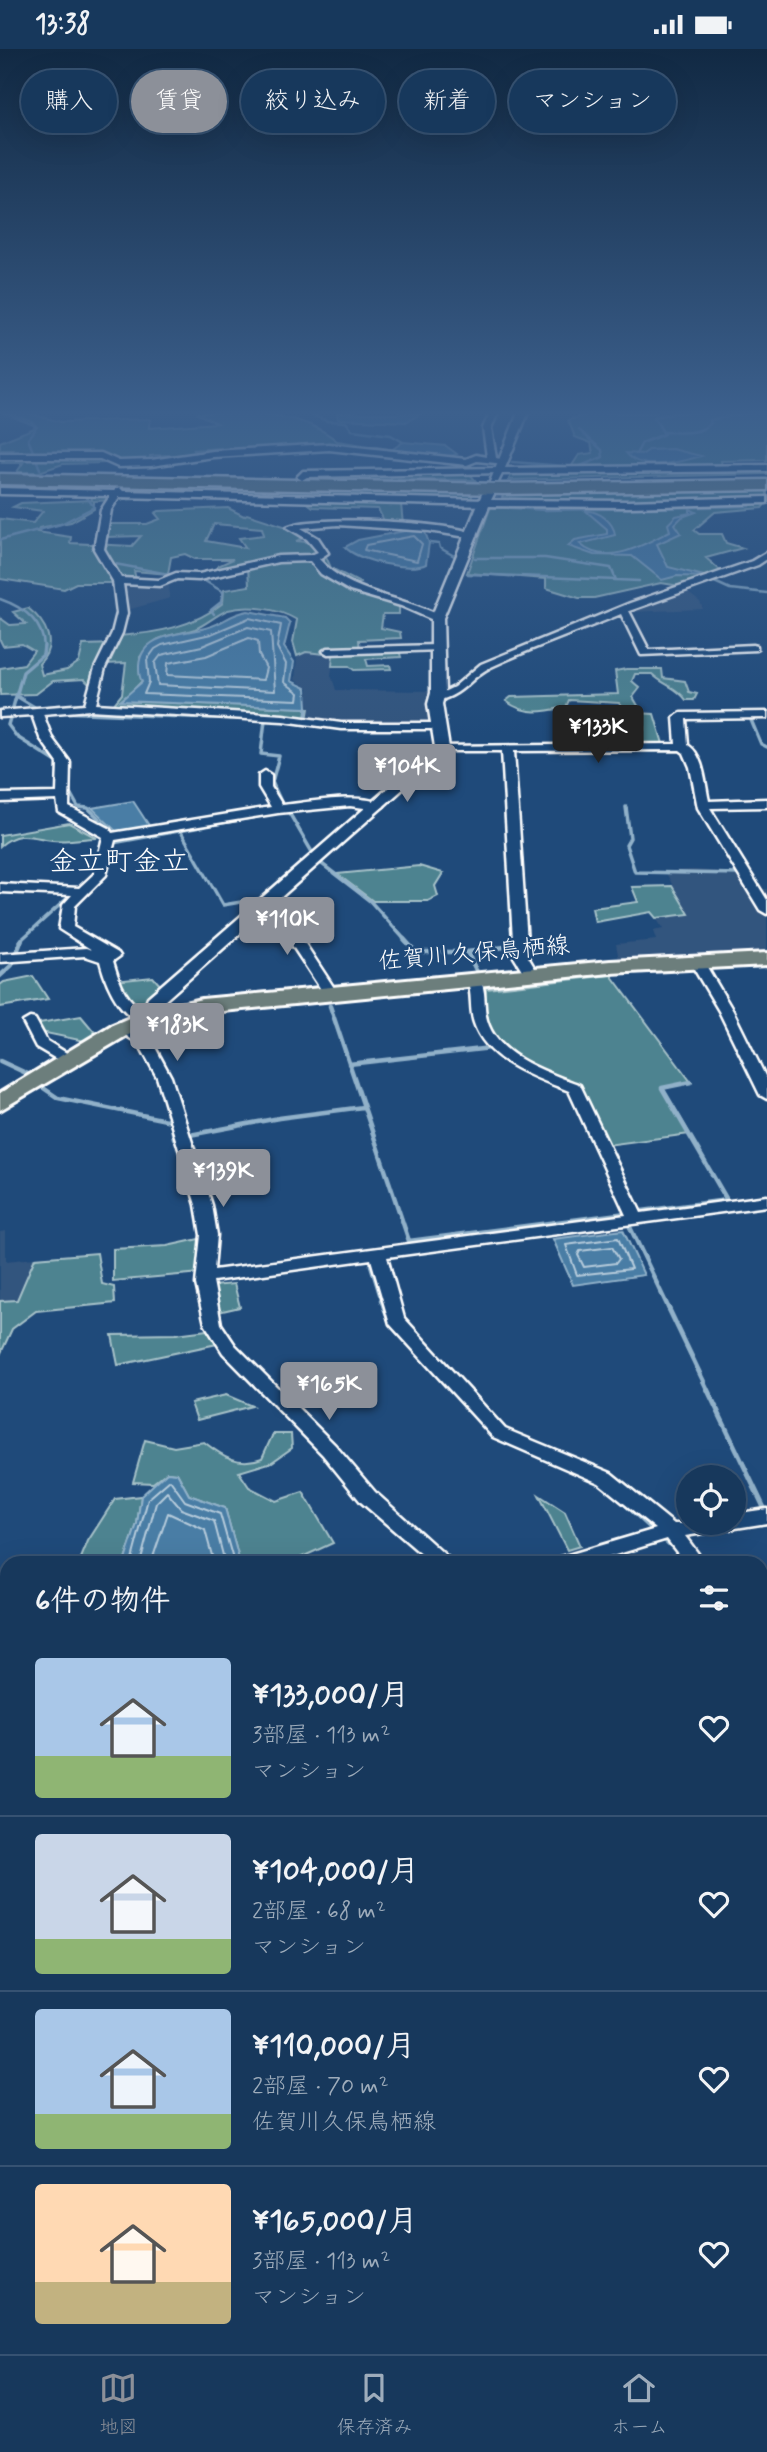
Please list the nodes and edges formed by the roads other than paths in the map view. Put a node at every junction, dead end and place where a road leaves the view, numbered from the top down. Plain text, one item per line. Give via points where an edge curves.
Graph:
1 (104, 521) edge
2 (478, 521) edge
3 (473, 535) junction
4 (767, 555) edge
5 (313, 558) junction
6 (118, 581) junction
7 (624, 610) junction
8 (437, 618) junction
9 (436, 648) junction
10 (753, 648) dead end
11 (328, 651) dead end
12 (437, 698) junction
13 (90, 708) junction
14 (37, 710) junction
15 (9, 714) edge
16 (767, 716) edge
17 (438, 726) junction
18 (682, 747) junction
19 (442, 748) junction
20 (508, 749) junction
21 (265, 775) dead end
22 (63, 796) junction
23 (0, 798) edge
24 (767, 803) edge
25 (704, 804) junction
26 (378, 806) junction
27 (278, 809) junction
28 (109, 837) junction
29 (0, 888) edge
30 (75, 891) junction
31 (267, 903) junction
32 (767, 910) edge
33 (9, 959) edge
34 (106, 959) junction
35 (767, 959) edge
36 (697, 962) junction
37 (531, 975) junction
38 (474, 980) junction
39 (331, 994) junction
40 (149, 1017) junction
41 (30, 1023) dead end
42 (124, 1028) junction
43 (68, 1061) junction
44 (767, 1095) edge
45 (0, 1103) edge
46 (767, 1201) edge
47 (634, 1215) junction
48 (377, 1255) junction
49 (207, 1276) junction
50 (765, 1516) edge
51 (746, 1519) edge
52 (676, 1530) edge
53 (671, 1531) junction
54 (437, 1556) edge
55 (588, 1556) edge
56 (691, 1556) edge

1 - 6 street via 99,549
2 - 3 street
3 - 5 street via 427,526 309,522 292,527 311,535 321,546 323,553
3 - 8 street
4 - 7 street
5 - 6 street via 278,559 199,577 176,576 160,583
5 - 8 street via 323,573 348,588 421,607
6 - 13 street via 122,613
7 - 10 street via 645,653
7 - 12 street via 485,666 469,675 453,695
8 - 9 street
9 - 11 street
9 - 12 street
12 - 17 street
13 - 14 street
13 - 17 street via 283,718 341,726
14 - 15 street
14 - 22 street via 37,721 64,762
16 - 18 street via 685,715 680,717
17 - 19 street
18 - 20 street
18 - 25 street via 696,767
19 - 20 street
19 - 26 street
20 - 37 street via 521,957
21 - 27 street via 265,787
22 - 23 street
22 - 28 street via 67,813
24 - 25 street
25 - 32 street
26 - 27 street via 350,802
26 - 31 street
27 - 28 street
28 - 30 street via 100,874
29 - 30 street
30 - 34 street via 66,929 114,955
31 - 39 street
31 - 40 street via 154,1001
33 - 34 street via 86,952
34 - 40 street via 112,986 123,1002
35 - 36 main road, 佐賀川久保鳥栖線
36 - 37 main road, 佐賀川久保鳥栖線
36 - 44 street
37 - 38 main road, 佐賀川久保鳥栖線
38 - 39 main road, 佐賀川久保鳥栖線
38 - 47 street via 481,1023 492,1040 528,1070 575,1088
39 - 40 main road, 佐賀川久保鳥栖線 via 202,1006
40 - 42 main road, 佐賀川久保鳥栖線
41 - 43 street via 41,1044
42 - 43 main road, 佐賀川久保鳥栖線
42 - 49 street via 145,1041 164,1077 204,1205 209,1235
43 - 45 main road, 佐賀川久保鳥栖線
46 - 47 street
47 - 48 street
48 - 49 street
48 - 53 street via 396,1320 499,1433 606,1478
49 - 54 street via 205,1292 213,1324 229,1349 330,1450 368,1496
50 - 51 street
52 - 53 street
53 - 55 street
53 - 56 street

